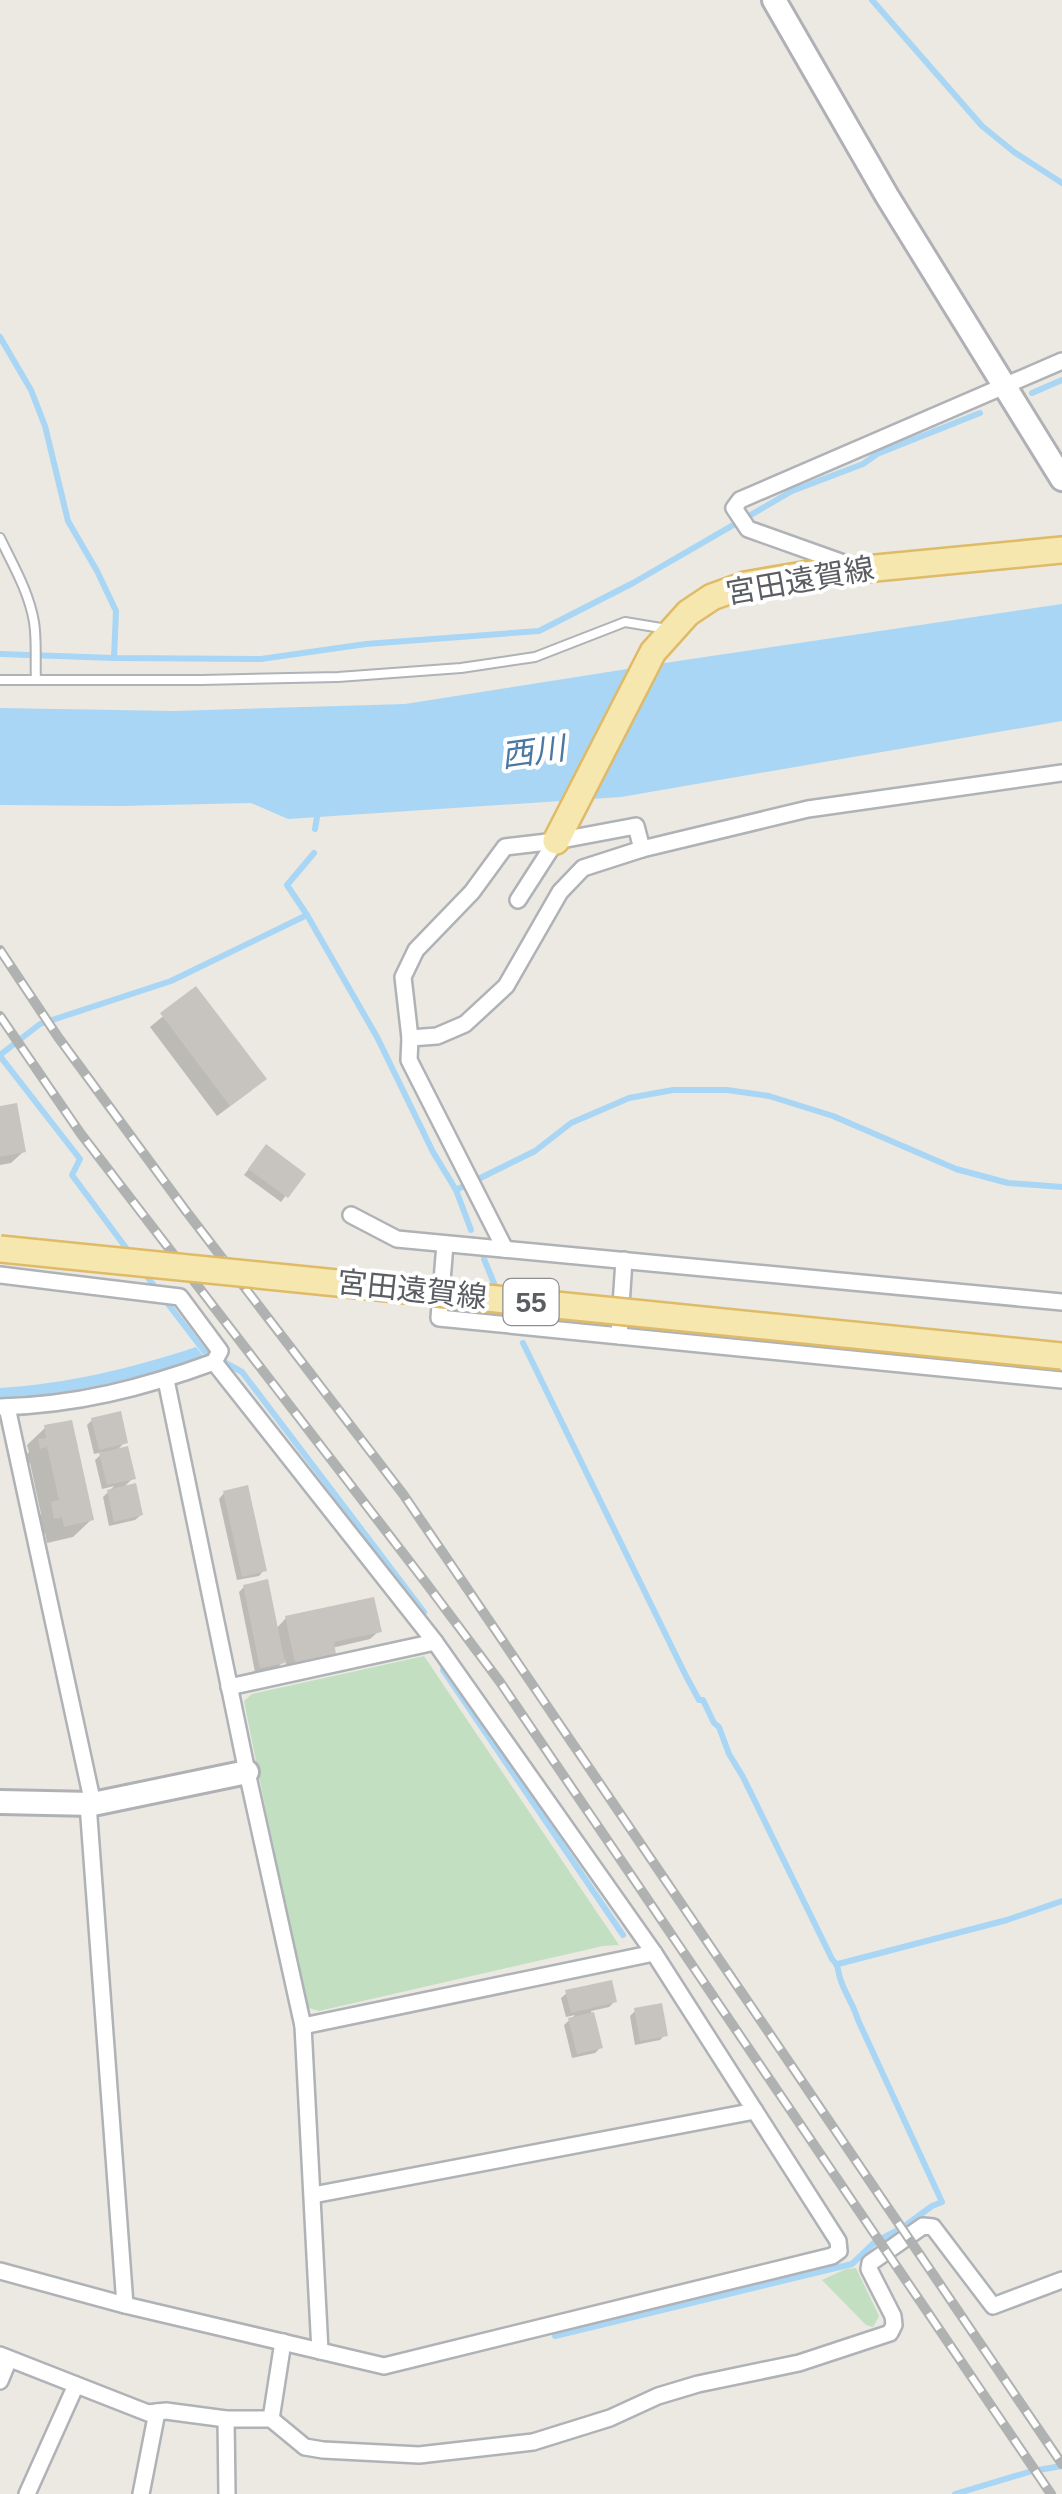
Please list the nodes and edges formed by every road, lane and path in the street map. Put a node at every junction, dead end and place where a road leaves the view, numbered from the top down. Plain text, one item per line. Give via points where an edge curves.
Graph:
1 (774, 0) edge
2 (1062, 361) edge
3 (1004, 386) junction
4 (1062, 479) edge
5 (0, 538) edge
6 (1062, 550) edge
7 (861, 569) junction
8 (672, 631) junction
9 (36, 676) junction
10 (0, 680) edge
11 (1062, 773) edge
12 (556, 841) junction
13 (642, 849) junction
14 (518, 900) dead end
15 (410, 1038) junction
16 (351, 1214) dead end
17 (445, 1244) junction
18 (0, 1249) edge
19 (505, 1249) junction
20 (624, 1260) junction
21 (0, 1275) edge
22 (1062, 1302) edge
23 (619, 1336) junction
24 (1062, 1356) edge
25 (214, 1362) junction
26 (166, 1380) junction
27 (1062, 1380) edge
28 (3, 1406) edge
29 (435, 1642) junction
30 (229, 1687) junction
31 (247, 1772) junction
32 (0, 1802) edge
33 (90, 1804) junction
34 (654, 1953) junction
35 (303, 2026) junction
36 (754, 2111) junction
37 (313, 2196) junction
38 (0, 2271) edge
39 (1062, 2280) edge
40 (125, 2304) junction
41 (283, 2342) junction
42 (320, 2352) junction
43 (4, 2357) edge
44 (0, 2380) edge
45 (76, 2385) junction
46 (157, 2412) junction
47 (226, 2419) junction
48 (271, 2419) junction
49 (27, 2494) edge
50 (141, 2494) edge
51 (227, 2494) edge

1 - 3 street
2 - 3 street
3 - 4 street
3 - 7 street via 734,508 748,529
5 - 9 lane via 35,627
6 - 7 main road, 宮田遠賀線
7 - 8 main road, 宮田遠賀線 via 745,584 712,597
8 - 9 lane via 625,622 535,657 356,676
8 - 12 main road, 宮田遠賀線 via 653,652
9 - 10 lane
11 - 13 street via 808,809
12 - 13 street via 636,826
12 - 14 street
12 - 15 street via 506,847 416,950 404,976
13 - 15 street via 583,868 560,892 506,986 465,1024
15 - 19 street via 409,1060
16 - 17 street via 397,1239
17 - 19 street
17 - 23 street via 438,1318
18 - 24 main road, 宮田遠賀線 / 55, bridge
19 - 20 street
20 - 22 street
20 - 23 street
21 - 25 street via 180,1297 220,1351
23 - 27 street
25 - 26 street
25 - 29 street
26 - 28 street via 69,1403
26 - 30 street
28 - 33 street
29 - 30 street
29 - 34 street
30 - 31 street
31 - 33 street
31 - 35 street
32 - 33 street
33 - 40 street
34 - 35 street
34 - 36 street
35 - 37 street
36 - 37 street
36 - 42 street via 838,2241 832,2256 384,2366
37 - 42 street
38 - 40 street
39 - 48 street via 993,2306 933,2227 923,2226 874,2258 869,2269 893,2316 890,2333 799,2364 685,2388 533,2442 419,2455 305,2448
40 - 41 street
41 - 42 street
41 - 48 street
43 - 44 street
43 - 45 street
45 - 46 street
45 - 49 street
46 - 47 street
46 - 50 street
47 - 48 street
47 - 51 street

